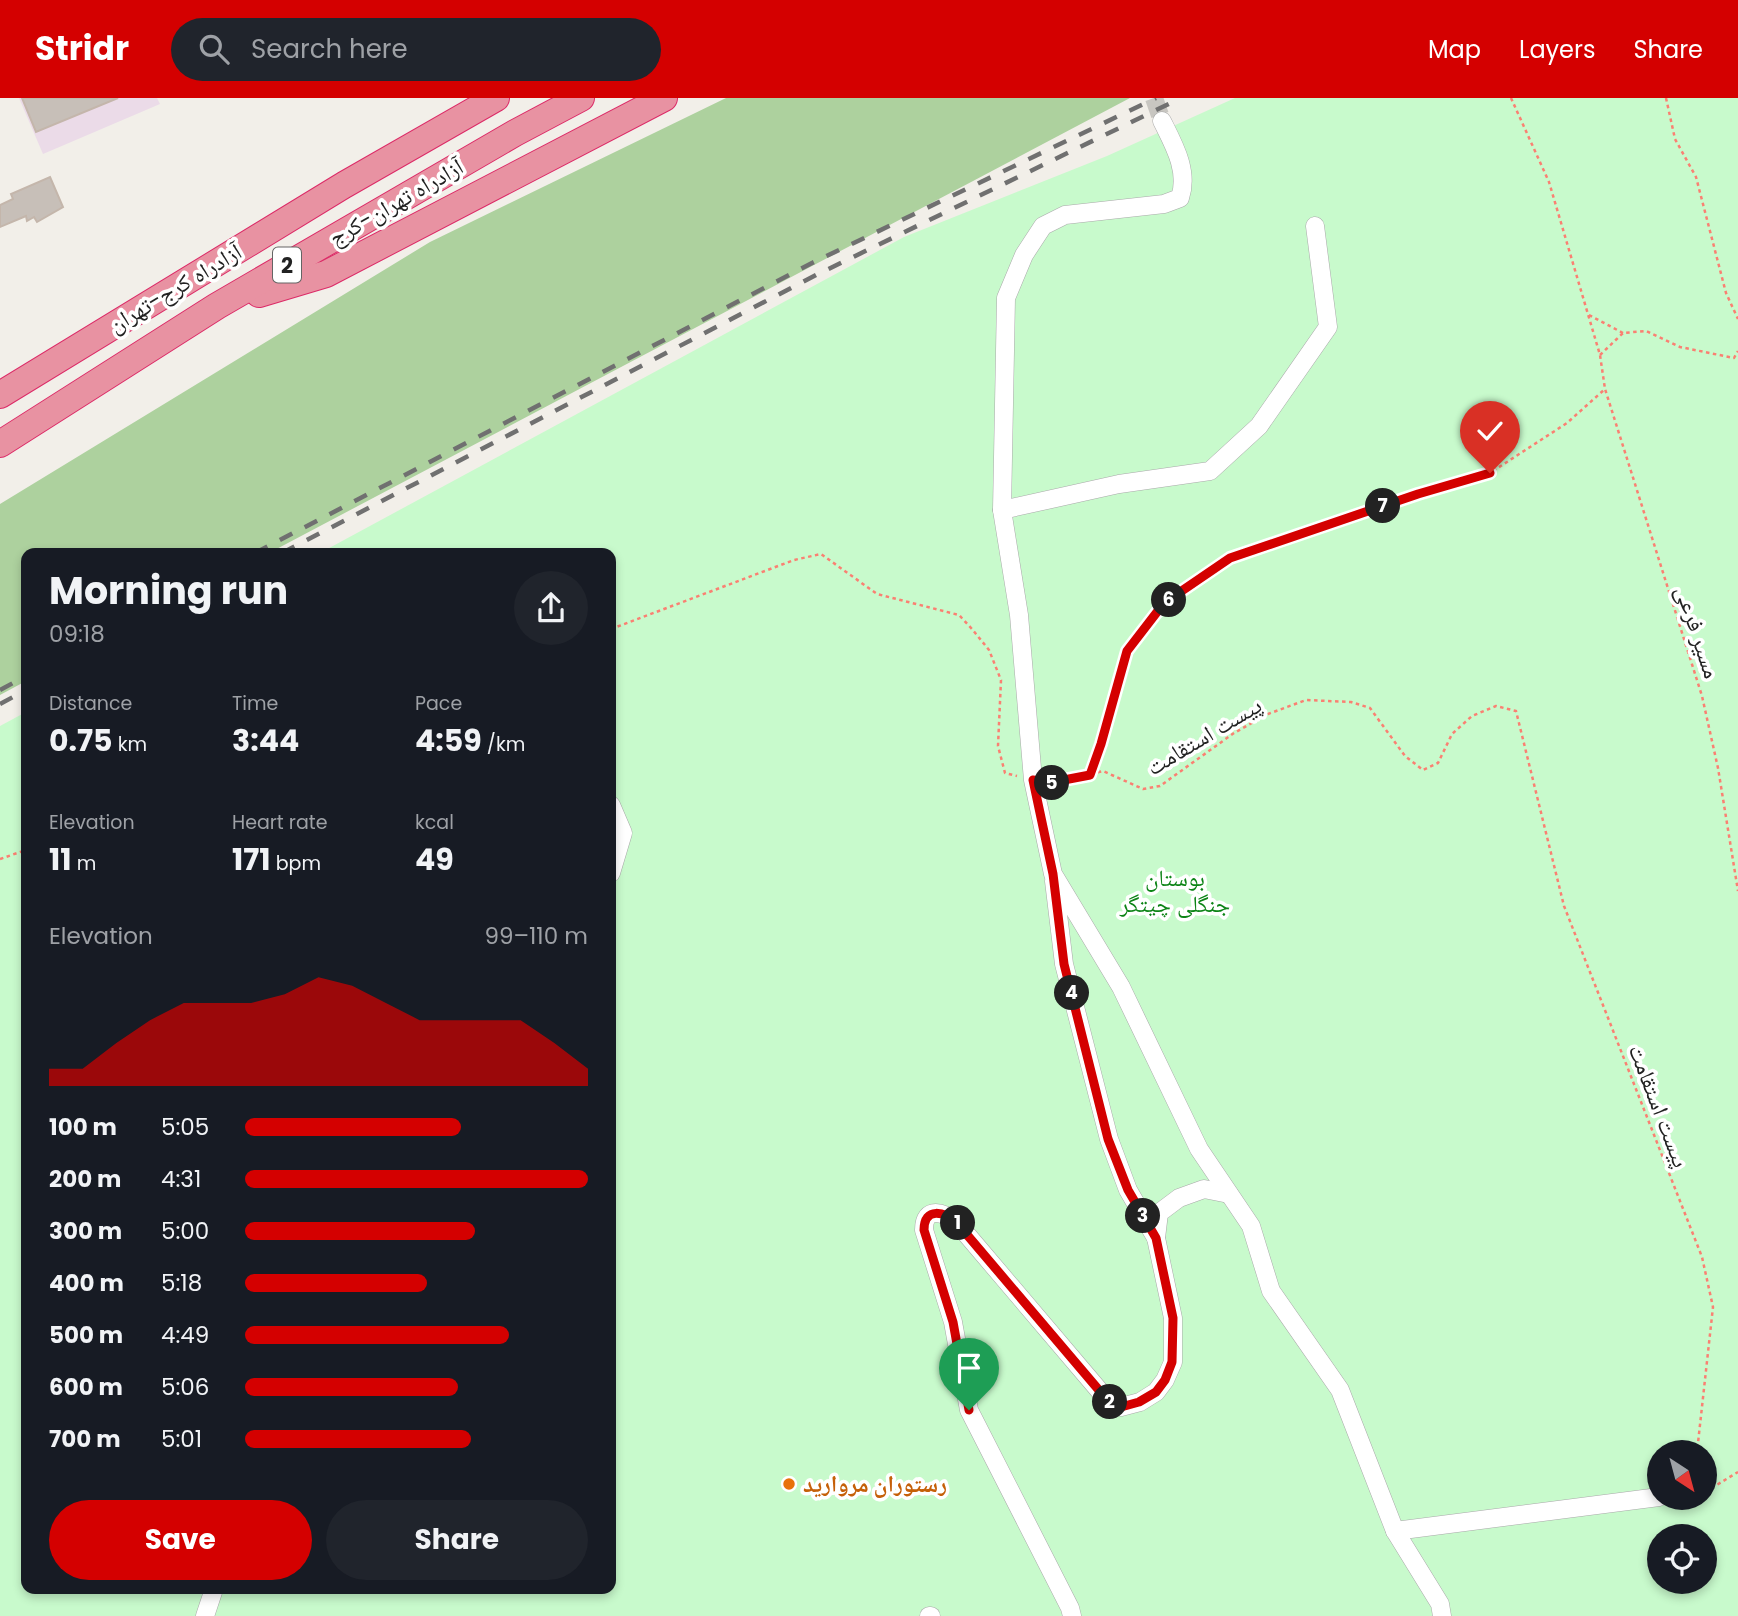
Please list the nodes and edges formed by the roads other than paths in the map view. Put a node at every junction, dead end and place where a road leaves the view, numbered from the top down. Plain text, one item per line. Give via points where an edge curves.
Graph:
1 (496, 98) edge
2 (581, 98) edge
3 (664, 98) edge
4 (1163, 121) tunnel mouth
5 (1315, 226) dead end
6 (217, 306) junction
7 (0, 395) edge
8 (0, 444) edge
9 (1002, 510) junction
10 (616, 817) edge
11 (616, 856) edge
12 (1053, 874) junction
13 (1229, 1194) junction
14 (1156, 1238) junction
15 (1647, 1499) edge
16 (1395, 1531) junction
17 (212, 1594) edge
18 (205, 1616) edge
19 (1072, 1616) edge
20 (1442, 1616) edge

1 - 7 highway, آزادراه کرج-تهران / 2
2 - 6 highway, آزادراه تهران-کرج / 2
3 - 6 highway via 326,274
4 - 9 street via 1179,156 1184,185 1180,198 1164,204 1065,215 1044,226 1024,255 1006,298
5 - 9 street via 1328,327 1259,426 1210,471 1119,484
6 - 8 highway, آزادراه تهران-کرج / 2
9 - 12 street via 1019,615 1033,780
10 - 11 street via 623,833
12 - 13 street via 1121,987 1199,1149
12 - 14 street via 1064,964 1108,1139 1128,1190
13 - 14 street via 1204,1189 1180,1198 1159,1213
13 - 16 street via 1251,1226 1271,1291 1340,1390
14 - 19 street via 1173,1318 1172,1362 1156,1392 1121,1407 1109,1402 957,1223 937,1212 924,1223 953,1322 969,1410
15 - 16 street
16 - 20 street via 1440,1604
17 - 18 street

